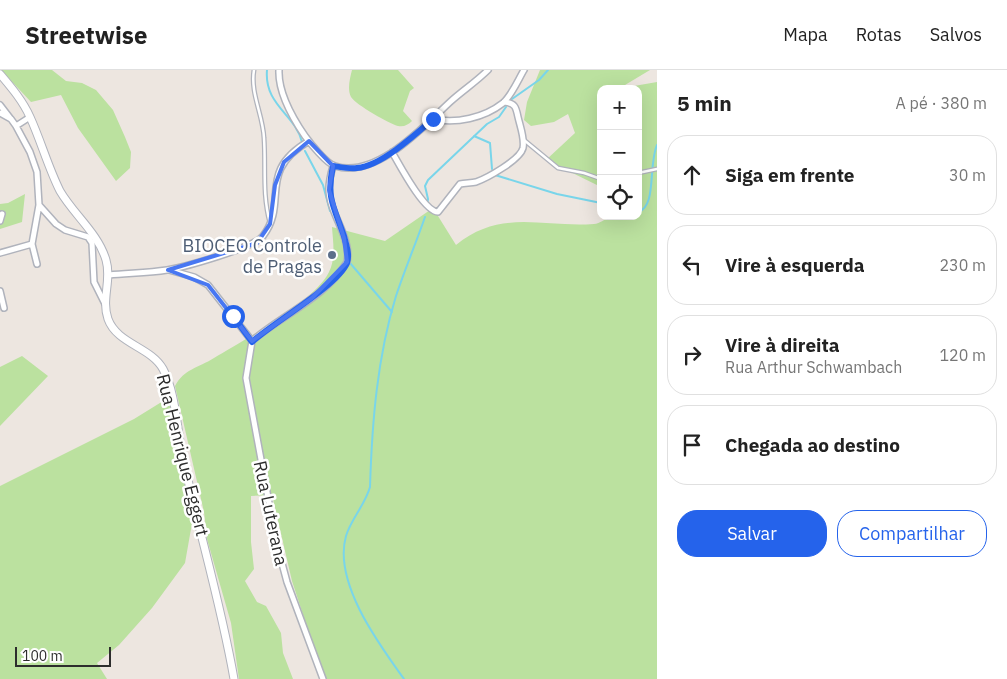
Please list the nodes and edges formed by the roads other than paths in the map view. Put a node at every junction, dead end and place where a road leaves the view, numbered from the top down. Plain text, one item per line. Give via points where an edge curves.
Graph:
1 (254, 70) edge
2 (279, 70) edge
3 (488, 70) edge
4 (524, 70) edge
5 (0, 74) edge
6 (504, 102) junction
7 (0, 105) edge
8 (0, 113) edge
9 (30, 117) junction
10 (433, 119) junction
11 (11, 120) junction
12 (16, 126) junction
13 (522, 139) junction
14 (309, 141) junction
15 (392, 152) junction
16 (333, 166) junction
17 (657, 169) edge
18 (642, 172) edge
19 (597, 178) edge
20 (39, 205) junction
21 (2, 214) dead end
22 (0, 221) edge
23 (270, 224) junction
24 (32, 244) junction
25 (0, 253) edge
26 (37, 264) dead end
27 (168, 270) junction
28 (110, 276) junction
29 (0, 291) edge
30 (105, 304) junction
31 (4, 308) dead end
32 (252, 342) junction
33 (234, 679) edge
34 (323, 679) edge

1 - 23 lane via 252,84 264,138 265,207
2 - 14 street via 278,81 286,102
3 - 10 street
4 - 6 street
5 - 9 street, Rua Henrique Eggert
6 - 10 street via 478,116 448,122
6 - 13 street via 511,102 516,107
7 - 11 street
8 - 11 street
9 - 12 street
9 - 28 street, Rua Henrique Eggert via 61,192 100,244
10 - 15 street
11 - 12 street
12 - 20 street via 37,172
13 - 15 street via 523,147 517,157 474,182 460,184 438,212 431,210 416,192
13 - 19 lane via 558,168
14 - 16 street
14 - 23 street via 293,150 284,162 275,185
15 - 16 street via 357,168
16 - 32 street via 329,190 344,238 347,262 312,298 269,326
17 - 18 lane
20 - 24 street
20 - 30 street via 65,230 88,237 92,244 94,282
21 - 22 street
23 - 27 street via 257,243
24 - 25 street
24 - 26 street
27 - 28 street
27 - 32 street via 194,277 208,285
28 - 30 street, Rua Henrique Eggert
29 - 31 street
30 - 33 street, Rua Henrique Eggert via 114,329 155,359 168,381
32 - 34 street, Rua Luterana via 246,378 276,541 287,582

